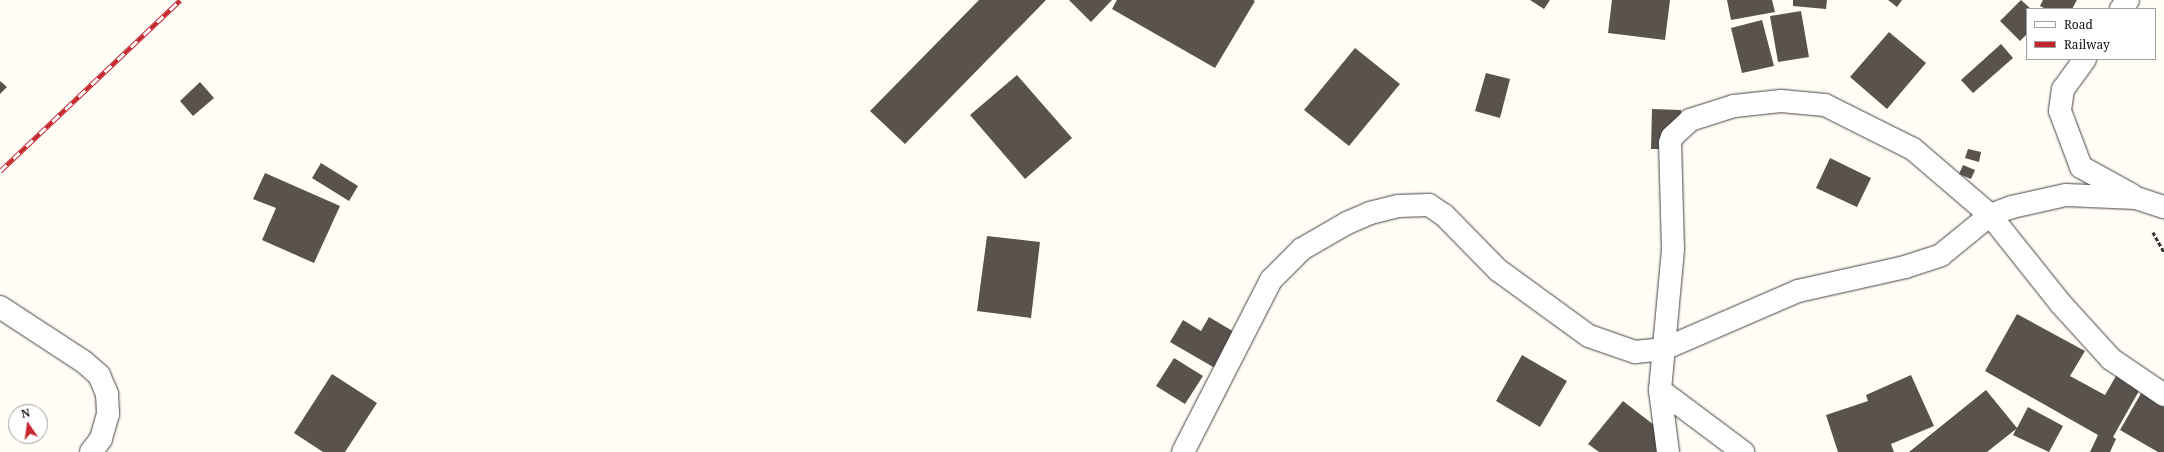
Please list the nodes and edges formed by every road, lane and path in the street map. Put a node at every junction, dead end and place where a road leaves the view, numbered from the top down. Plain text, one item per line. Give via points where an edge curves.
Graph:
1 (2128, 0) edge
2 (2122, 8) edge
3 (2084, 60) edge
4 (2136, 198) junction
5 (2164, 207) edge
6 (1990, 215) junction
7 (0, 307) edge
8 (1664, 349) junction
9 (1660, 390) junction
10 (2164, 396) edge
11 (91, 452) edge
12 (1182, 452) edge
13 (1668, 452) edge
14 (1743, 452) edge

1 - 2 street
3 - 4 street via 2063,89 2060,111 2081,167
4 - 5 street
4 - 6 street via 2066,195 2012,207
6 - 8 street via 1941,255 1905,267 1798,292
6 - 8 street via 1913,149 1825,105 1781,101 1734,106 1690,120 1672,137 1670,143 1673,249
6 - 10 street via 2061,304 2111,359
7 - 11 street via 84,362 99,375 107,394 108,414 101,439
8 - 9 street
8 - 12 street via 1635,352 1589,336 1498,270 1444,215 1429,205 1398,206 1370,213 1347,223 1302,249 1285,264 1271,280 1257,304
9 - 13 street
9 - 14 street

